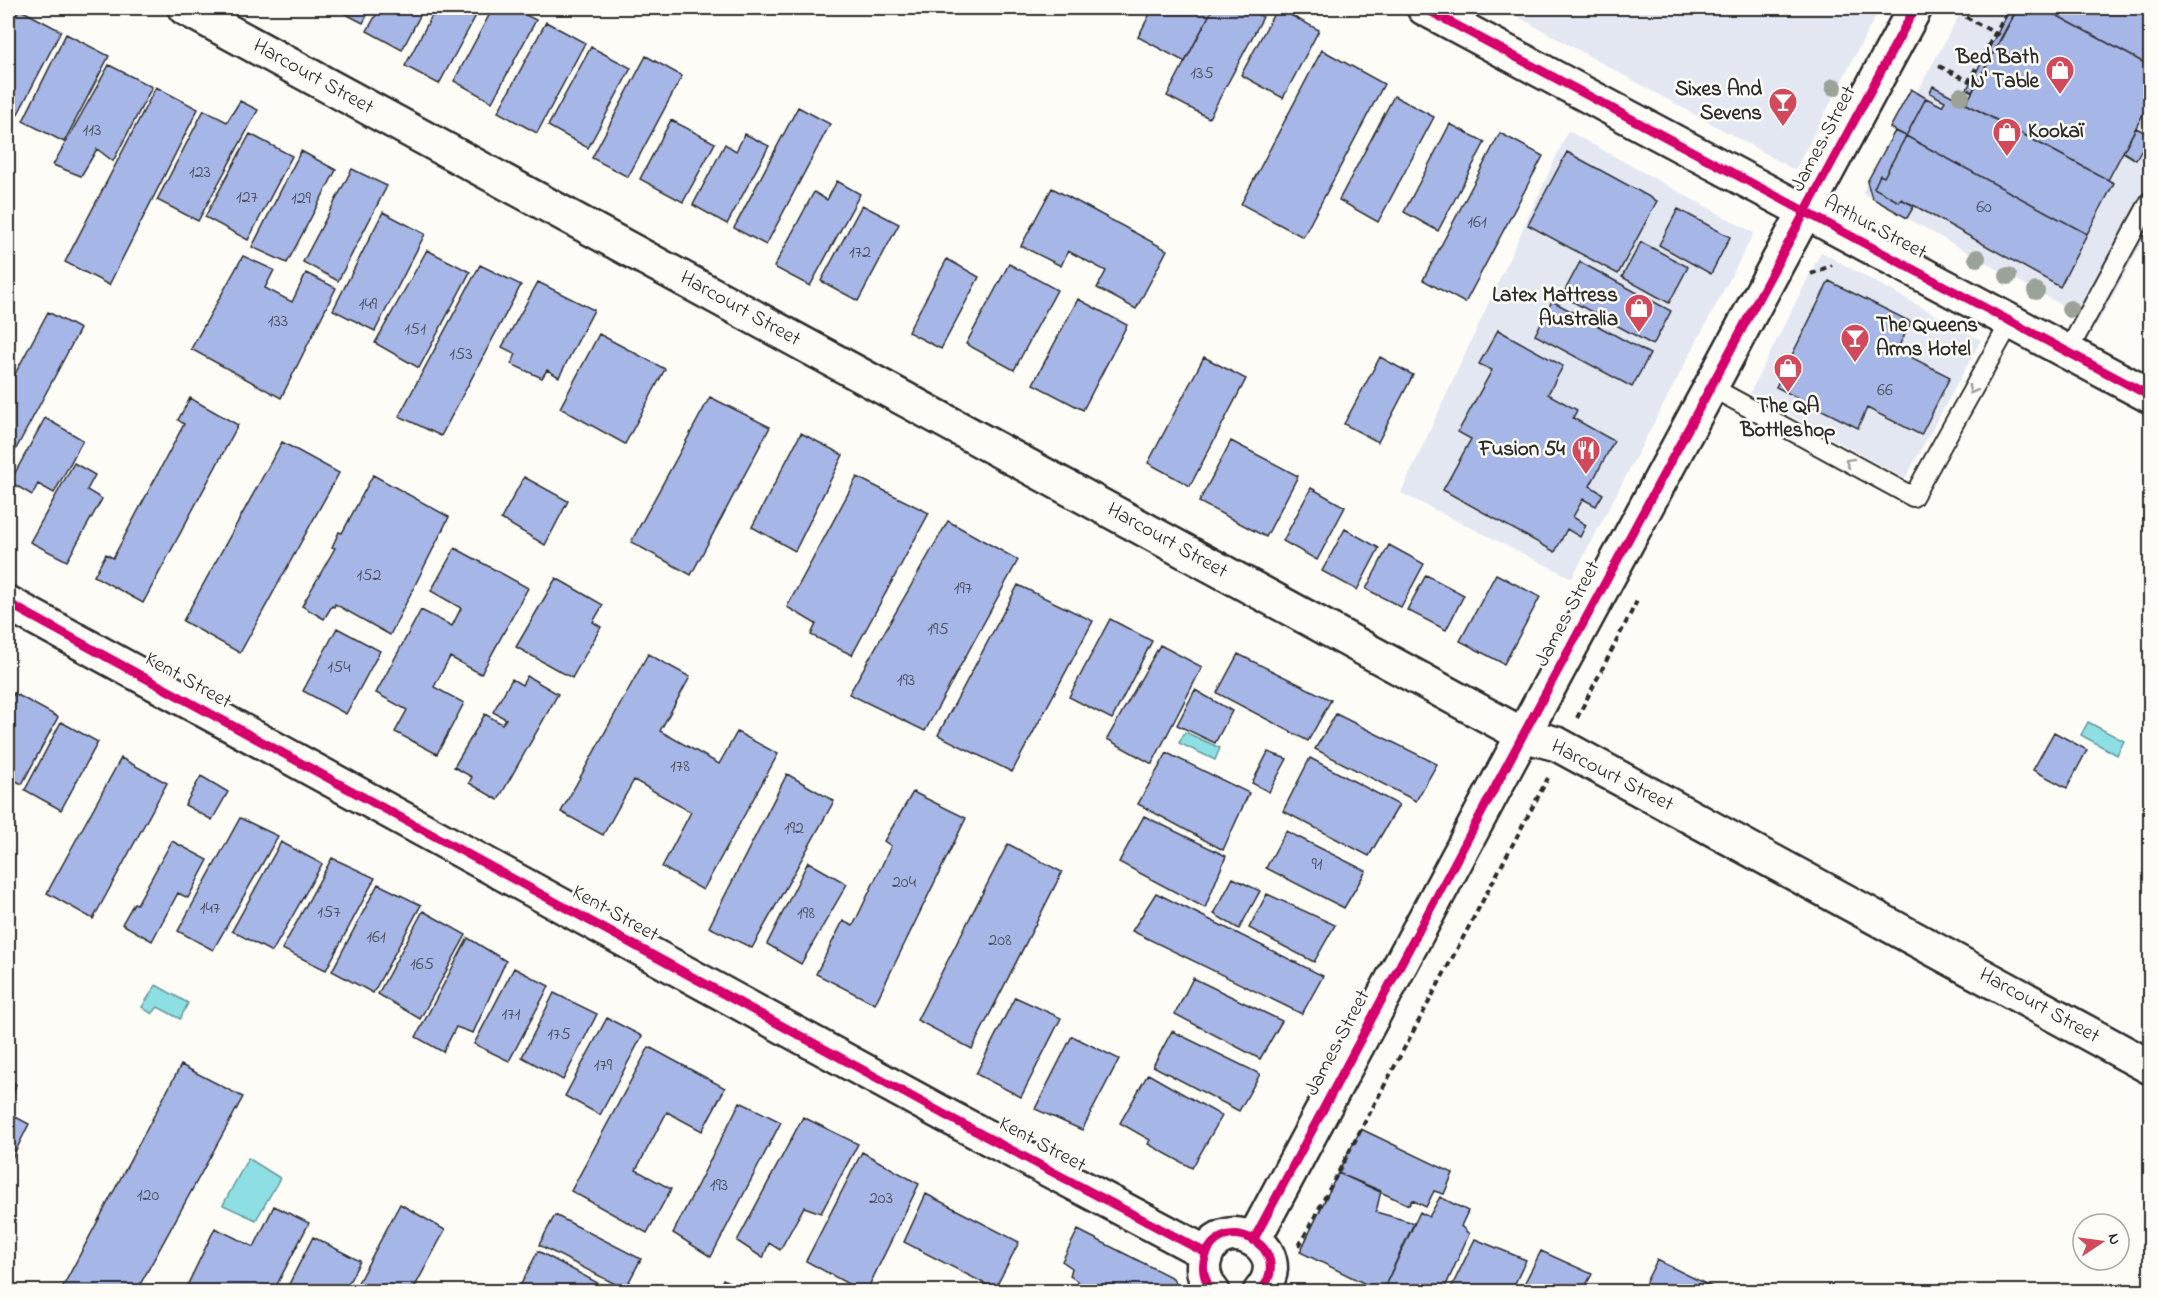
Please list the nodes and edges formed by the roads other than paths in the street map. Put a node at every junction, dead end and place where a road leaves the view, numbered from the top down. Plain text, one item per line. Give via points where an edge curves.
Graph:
1 (186, 8) edge
2 (1424, 8) edge
3 (1915, 8) edge
4 (2151, 201) edge
5 (1805, 211) junction
6 (2011, 321) junction
7 (2068, 351) junction
8 (1711, 387) junction
9 (2151, 396) edge
10 (8, 603) edge
11 (1523, 735) junction
12 (2151, 1067) edge
13 (1254, 1239) junction
14 (1206, 1252) junction
15 (1268, 1289) edge
16 (1214, 1292) edge

1 - 11 street, Harcourt Street
2 - 5 street, Arthur Street
3 - 5 street, James Street
4 - 7 lane
5 - 6 street, Arthur Street
5 - 8 street, James Street
6 - 7 street, Arthur Street
6 -> 8 lane via 1913,496
7 - 9 street, Arthur Street
8 - 11 street, James Street
10 - 14 street, Kent Street via 916,1099
11 - 12 street, Harcourt Street via 1557,744
11 - 13 street, James Street
13 - 14 street via 1233,1234
13 - 15 street via 1269,1260
14 - 16 street via 1205,1278

